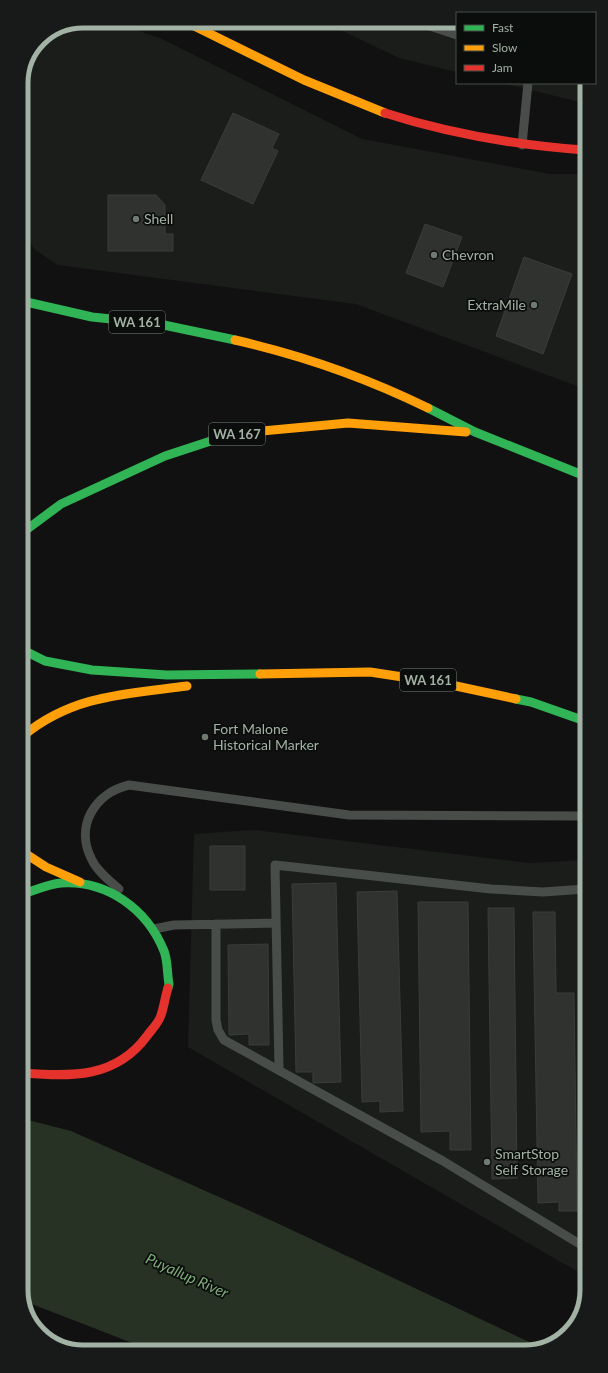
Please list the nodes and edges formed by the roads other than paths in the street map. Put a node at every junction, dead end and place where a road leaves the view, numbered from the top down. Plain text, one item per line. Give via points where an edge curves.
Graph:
1 (199, 28) edge
2 (436, 28) edge
3 (456, 35) edge
4 (528, 84) edge
5 (522, 145) junction
6 (580, 150) edge
7 (28, 301) edge
8 (475, 432) junction
9 (580, 474) edge
10 (28, 529) edge
11 (28, 652) edge
12 (265, 674) junction
13 (580, 719) edge
14 (28, 731) edge
15 (580, 816) edge
16 (28, 855) edge
17 (80, 882) junction
18 (580, 890) edge
19 (28, 892) edge
20 (135, 906) junction
21 (276, 923) junction
22 (216, 924) junction
23 (154, 929) junction
24 (279, 1069) junction
25 (28, 1073) edge
26 (580, 1244) edge

1 - 5 main road via 346,98 410,121 481,139
2 - 3 lane
4 - 5 lane
5 - 6 main road
7 - 8 main road, WA 161 via 92,317 159,324 298,356 393,390
8 - 9 main road, WA 161
8 - 10 main road, WA 167 via 348,423 232,434 165,456 106,483 61,504
11 - 12 main road, WA 161 via 45,661 92,670 167,675
12 - 13 main road, WA 161 via 370,672 442,682 531,702
12 - 14 main road via 85,702 55,712
15 - 20 lane via 349,815 129,785 108,793 98,802 89,818 87,849 92,861
16 - 17 main road via 46,867
17 - 19 main road via 55,883
17 - 20 main road via 109,890
18 - 21 lane via 544,892 491,889 275,865
20 - 23 main road
21 - 22 lane
21 - 24 lane
22 - 23 lane
22 - 24 lane via 218,1030 224,1040
23 - 25 main road via 165,958 167,988 160,1017 143,1043 119,1062 91,1073
24 - 26 lane via 443,1161

